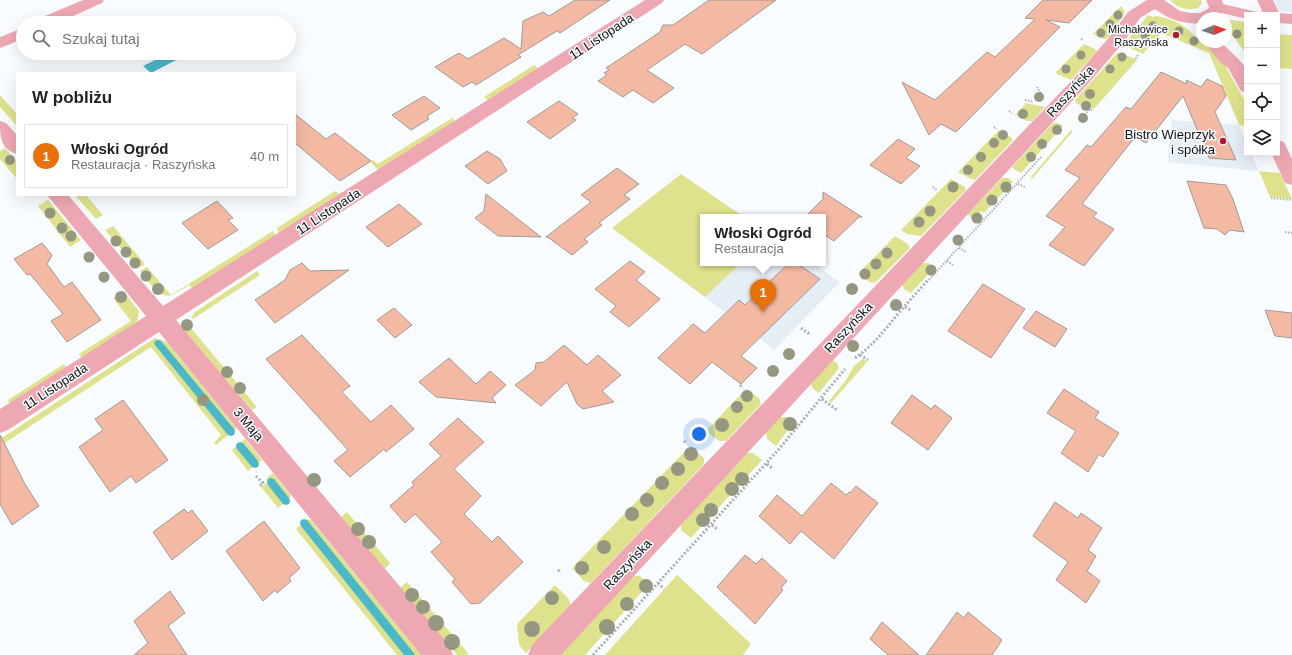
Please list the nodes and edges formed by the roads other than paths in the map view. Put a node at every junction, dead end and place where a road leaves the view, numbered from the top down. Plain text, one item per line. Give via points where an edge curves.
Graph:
1 (96, 0) edge
2 (656, 0) edge
3 (1265, 0) edge
4 (1155, 1) edge
5 (1212, 10) edge
6 (1271, 12) edge
7 (1244, 14) edge
8 (60, 16) edge
9 (1189, 18) junction
10 (1280, 18) edge
11 (1292, 19) edge
12 (1196, 25) edge
13 (16, 36) edge
14 (0, 43) edge
15 (1217, 48) edge
16 (1230, 48) edge
17 (1235, 65) junction
18 (1245, 84) edge
19 (0, 127) edge
20 (16, 146) edge
21 (1280, 153) edge
22 (1292, 178) edge
23 (58, 196) edge
24 (160, 319) junction
25 (0, 422) edge
26 (439, 655) edge
27 (542, 655) edge

1 - 8 street
2 - 24 street, 11 Listopada
3 - 6 street
4 - 9 street via 1171,12
4 - 27 street, Raszyńska via 1134,15 1082,80
5 - 7 street
5 - 9 street via 1200,18
9 - 12 street
10 - 11 street
13 - 14 street
15 - 17 street
16 - 17 street via 1236,58
17 - 18 street
19 - 20 street
21 - 22 street
23 - 24 street, 3 Maja
24 - 25 street, 11 Listopada
24 - 26 street, 3 Maja

